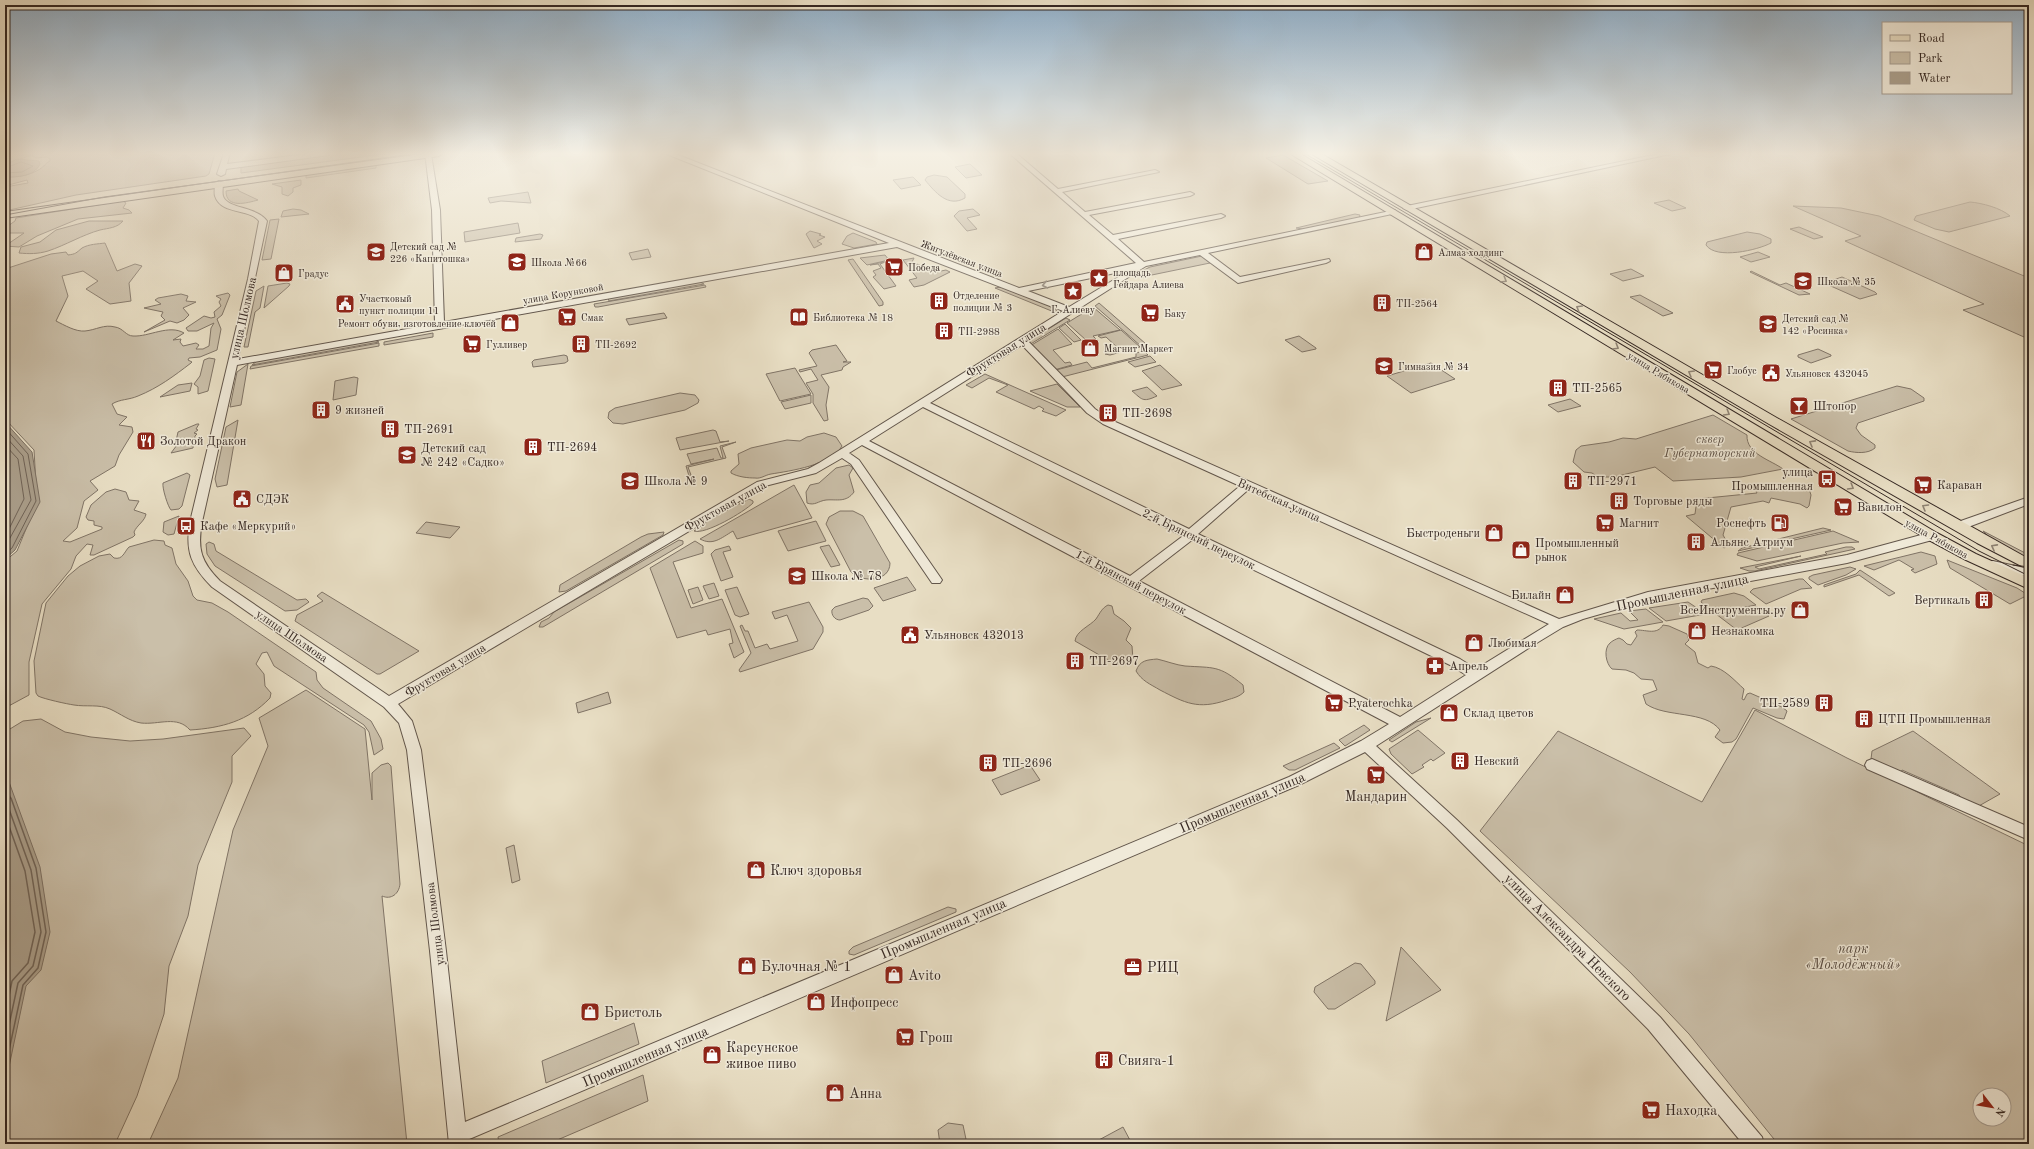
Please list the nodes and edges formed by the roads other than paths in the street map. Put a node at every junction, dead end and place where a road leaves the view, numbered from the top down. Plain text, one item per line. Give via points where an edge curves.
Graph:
1 (56, 207) edge
2 (230, 207) edge
3 (436, 207) edge
4 (804, 207) edge
5 (1075, 207) edge
6 (1123, 207) edge
7 (1383, 207) edge
8 (1414, 207) edge
9 (1407, 208) junction
10 (1392, 212) junction
11 (1084, 214) junction
12 (5, 215) edge
13 (1221, 216) dead end
14 (1112, 238) junction
15 (898, 244) junction
16 (1201, 252) junction
17 (1326, 261) dead end
18 (1143, 265) junction
19 (1097, 274) junction
20 (1113, 284) junction
21 (1018, 291) junction
22 (1071, 311) junction
23 (440, 326) junction
24 (1022, 340) junction
25 (232, 363) junction
26 (923, 403) junction
27 (862, 441) junction
28 (842, 453) junction
29 (1246, 486) junction
30 (2029, 500) edge
31 (1959, 526) junction
32 (1191, 535) junction
33 (1932, 536) junction
34 (1971, 557) junction
35 (2029, 565) edge
36 (2029, 573) edge
37 (936, 580) dead end
38 (1130, 582) junction
39 (2029, 584) edge
40 (1559, 624) junction
41 (1475, 675) junction
42 (389, 702) junction
43 (1400, 723) junction
44 (1366, 745) junction
45 (1872, 765) dead end
46 (2029, 834) edge
47 (458, 1139) edge
48 (1756, 1144) edge

1 - 12 main road
2 - 25 street, улица Шолмова via 257,215 263,221
3 - 23 street
4 - 15 street, Жигулёвская улица
5 - 11 street
6 - 11 street
7 - 10 main road, улица Рябикова
8 - 9 street
9 - 10 main road
31 -> 9 main road, улица Рябикова via 1766,418
10 - 16 street
10 -> 33 main road, улица Рябикова
11 - 14 street
13 - 14 street
14 - 18 street
15 - 21 street, Жигулёвская улица
15 - 23 street, улица Корунковой
16 - 17 street via 1238,280
16 - 18 street
18 - 19 street
18 - 20 street, Фруктовая улица
19 - 20 street
19 -> 21 street
20 - 22 street, Фруктовая улица
21 - 22 street, Жигулёвская улица
22 - 24 street, Фруктовая улица
23 - 25 street, улица Корунковой
24 - 26 street, Фруктовая улица
24 - 29 street, Витебская улица via 1091,411 1101,418
25 - 42 street, улица Шолмова via 194,528 193,547 196,558 204,573 216,584
26 - 27 street, Фруктовая улица
26 - 32 street, 2-й Брянский переулок
27 - 28 street, Фруктовая улица
27 - 38 street, 1-й Брянский переулок
28 - 37 street via 855,462
28 - 42 street, Фруктовая улица via 812,471 761,484
29 - 32 street
29 - 40 street, Витебская улица
30 - 31 street, Промышленная улица
31 - 33 main road, Промышленная улица
35 -> 31 main road, улица Рябикова
32 - 38 street
32 - 41 street, 2-й Брянский переулок via 1455,662
33 - 34 main road, улица Рябикова
33 - 40 street, Промышленная улица via 1846,559 1648,596
34 - 36 street
34 - 39 main road, улица Рябикова
38 - 43 street, 1-й Брянский переулок
40 - 41 street, Промышленная улица
41 - 43 street, Промышленная улица
42 - 47 street, улица Шолмова via 405,721 414,750
43 - 44 street, Промышленная улица
44 - 47 street, Промышленная улица via 1272,790 543,1100
44 - 48 street, улица Александра Невского via 1457,829 1654,1023
45 - 46 street

